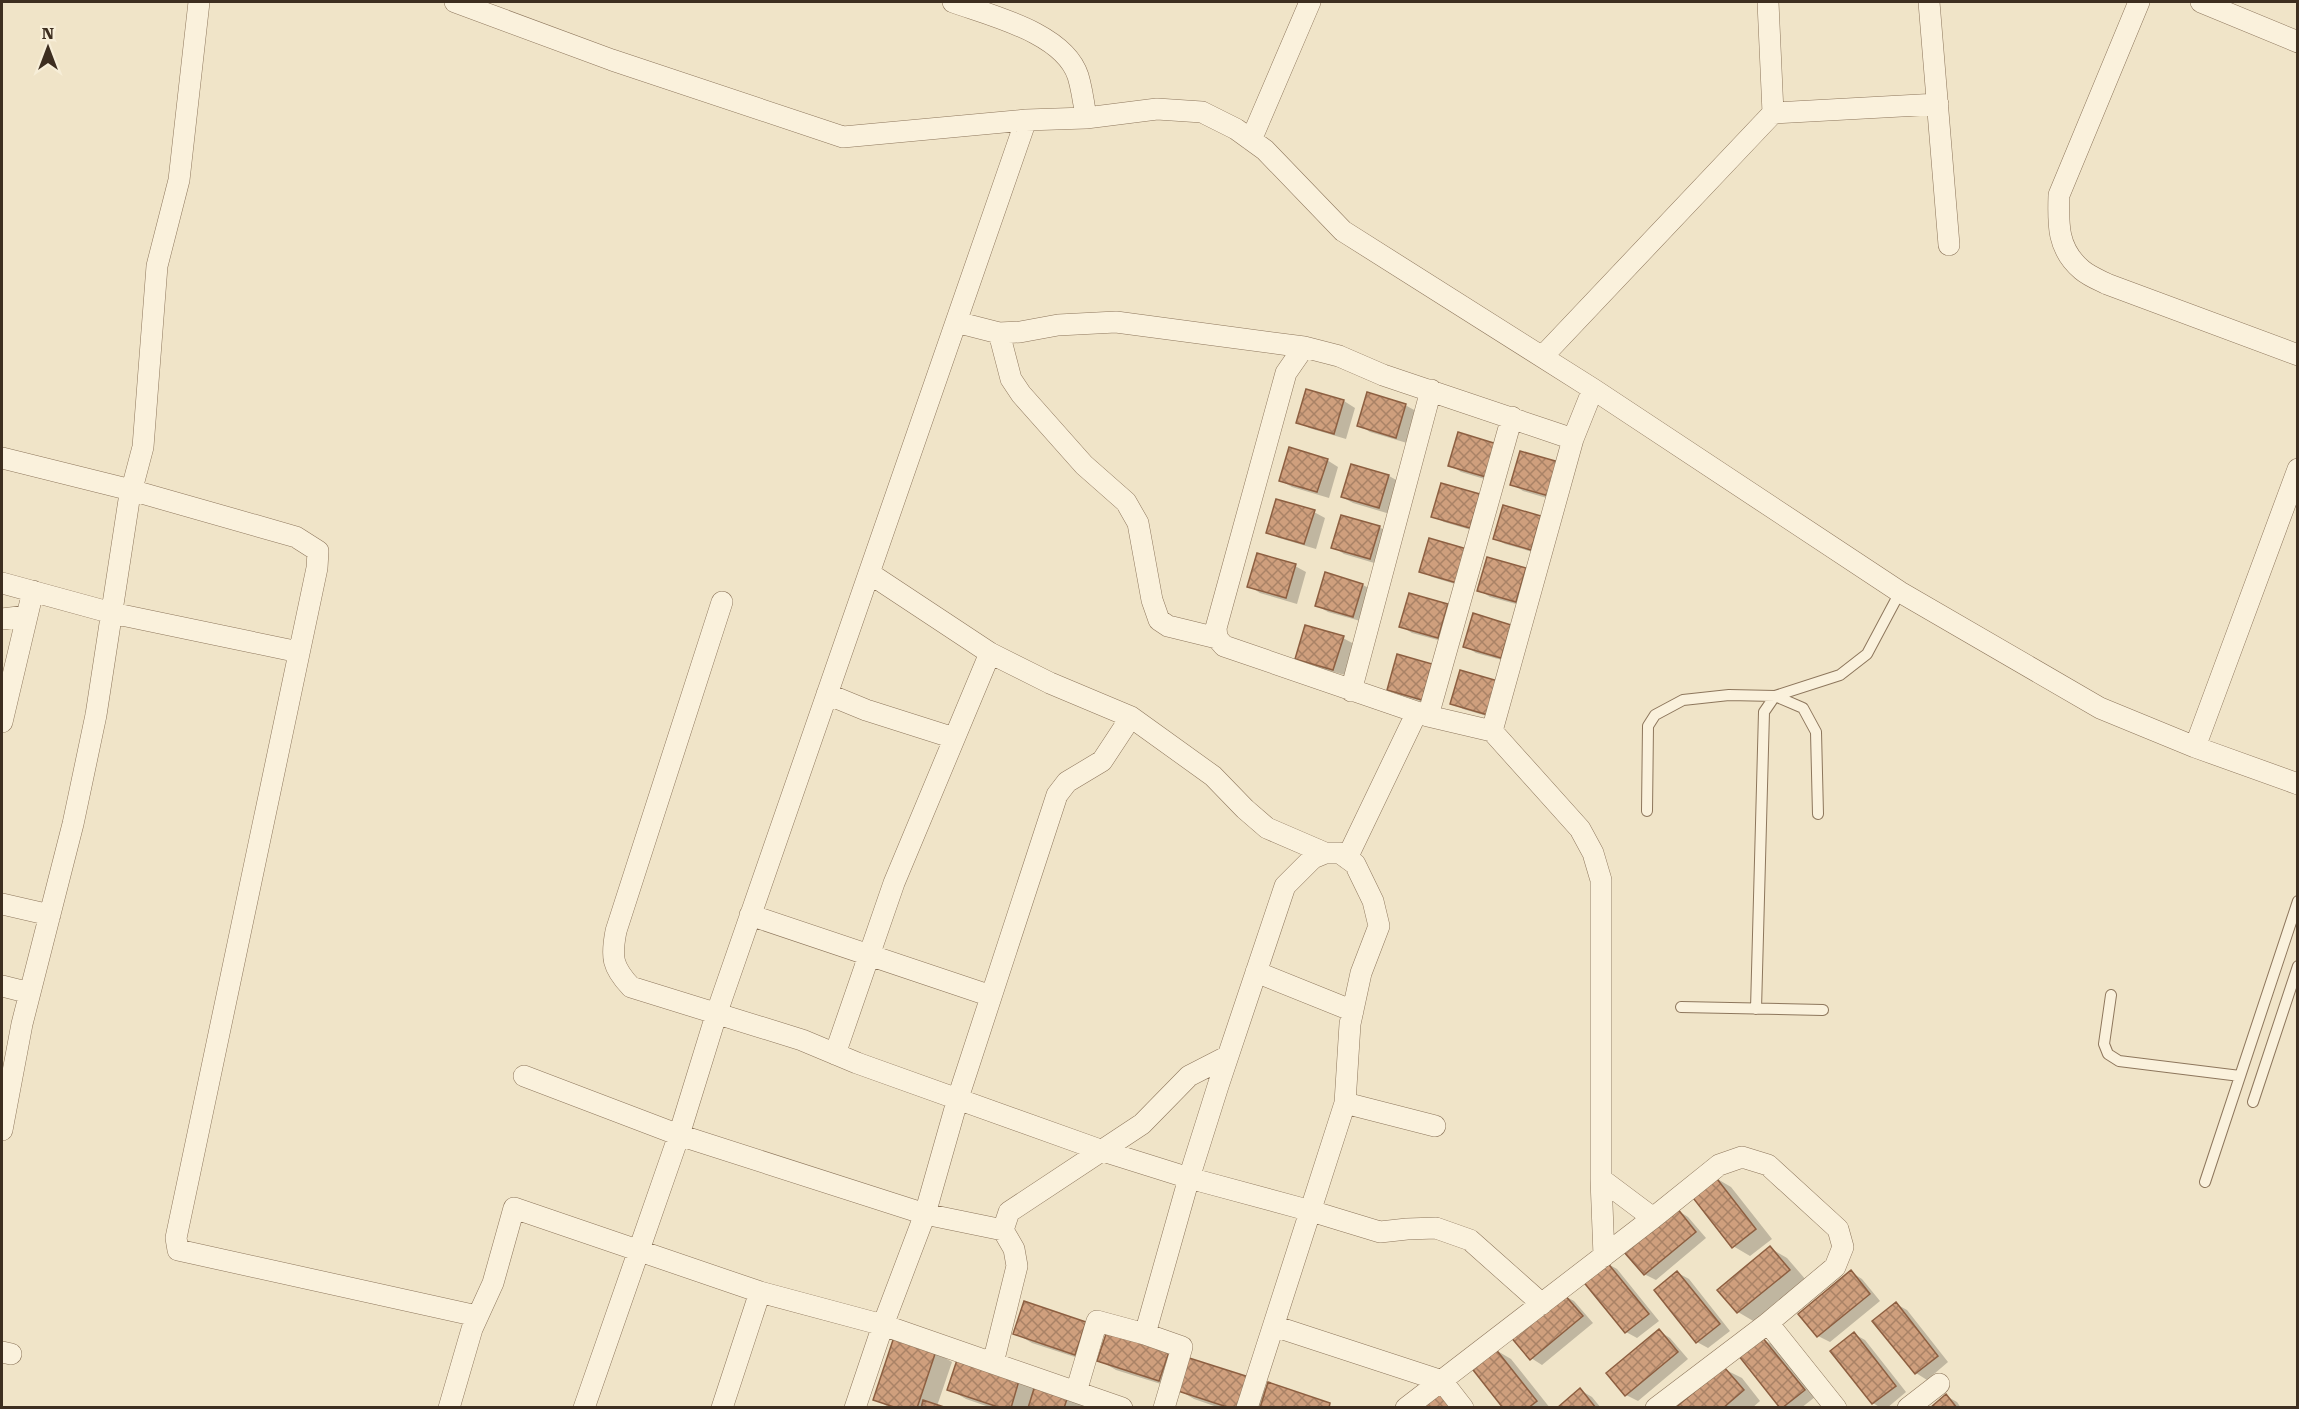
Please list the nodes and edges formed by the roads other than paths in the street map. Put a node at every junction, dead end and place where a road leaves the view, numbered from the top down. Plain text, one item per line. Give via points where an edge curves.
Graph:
1 (199, 2) edge
2 (455, 2) edge
3 (953, 2) edge
4 (1768, 2) edge
5 (1929, 2) edge
6 (2139, 2) edge
7 (2201, 2) edge
8 (1305, 3) edge
9 (2298, 42) edge
10 (1938, 104) junction
11 (1773, 113) junction
12 (1086, 118) junction
13 (1026, 120) junction
14 (1251, 140) junction
15 (1949, 245) dead end
16 (956, 322) junction
17 (999, 333) junction
18 (1304, 347) junction
19 (2298, 355) edge
20 (1542, 357) junction
21 (1593, 389) junction
22 (1431, 390) junction
23 (1512, 417) junction
24 (1573, 439) junction
25 (2, 458) edge
26 (2298, 469) edge
27 (131, 490) junction
28 (2291, 508) edge
29 (869, 573) junction
30 (2, 583) edge
31 (33, 591) junction
32 (1900, 592) junction
33 (722, 602) dead end
34 (112, 613) junction
35 (27, 616) junction
36 (2, 619) edge
37 (1217, 638) junction
38 (299, 652) junction
39 (990, 653) junction
40 (1351, 691) junction
41 (827, 693) junction
42 (1775, 696) junction
43 (1422, 714) junction
44 (1131, 717) junction
45 (2, 722) edge
46 (1492, 731) junction
47 (954, 738) junction
48 (2195, 747) junction
49 (2298, 784) edge
50 (1647, 811) dead end
51 (1818, 814) dead end
52 (1325, 853) junction
53 (1347, 858) junction
54 (2298, 901) edge
55 (2, 904) edge
56 (50, 915) junction
57 (750, 915) junction
58 (869, 956) junction
59 (2298, 966) edge
60 (1256, 972) junction
61 (2, 986) edge
62 (30, 993) junction
63 (2111, 995) dead end
64 (991, 996) junction
65 (1681, 1007) dead end
66 (1756, 1009) junction
67 (1823, 1010) dead end
68 (1353, 1011) junction
69 (717, 1012) junction
70 (835, 1054) junction
71 (1228, 1056) junction
72 (524, 1076) dead end
73 (2240, 1076) junction
74 (958, 1098) junction
75 (2253, 1102) dead end
76 (1345, 1103) junction
77 (1435, 1126) dead end
78 (2, 1130) edge
79 (679, 1135) junction
80 (1103, 1151) junction
81 (1189, 1178) junction
82 (1601, 1179) junction
83 (2205, 1182) dead end
84 (1311, 1211) junction
85 (925, 1214) junction
86 (1653, 1218) junction
87 (1004, 1230) junction
88 (639, 1252) junction
89 (1604, 1256) junction
90 (760, 1292) junction
91 (1542, 1304) junction
92 (477, 1316) junction
93 (1768, 1323) junction
94 (883, 1325) junction
95 (1274, 1326) junction
96 (1145, 1334) junction
97 (993, 1363) junction
98 (1442, 1381) junction
99 (1939, 1384) dead end
100 (1076, 1392) junction
101 (449, 1407) edge
102 (584, 1407) edge
103 (722, 1407) edge
104 (855, 1407) edge
105 (1122, 1407) edge
106 (1164, 1407) edge
107 (1247, 1407) edge
108 (1406, 1407) edge
109 (1463, 1407) edge
110 (1656, 1407) edge
111 (1836, 1407) edge
112 (1908, 1407) edge

1 - 27 street via 179,180 157,266 143,447
2 - 13 street via 612,60 843,136
3 - 12 street via 1036,33 1068,57 1078,75
4 - 11 street
5 - 10 street
6 - 19 street via 2059,195 2057,228 2066,251 2082,270 2107,284
7 - 9 street
8 - 14 street
10 - 11 street
10 - 15 street
11 - 20 street
12 - 13 street
12 - 14 street via 1158,109 1202,112
13 - 16 street
14 - 20 street via 1343,231
16 - 17 street
16 - 29 street
17 - 18 street via 1116,322
17 - 37 street via 1011,379 1021,394 1084,465 1126,502 1138,523 1158,620 1168,627
18 - 22 street
18 - 37 street via 1286,373 1223,601
20 - 21 street
21 - 24 street
21 - 32 street
22 - 23 street
22 - 40 street
23 - 24 street
23 - 43 street
24 - 46 street
25 - 27 street
26 - 28 street
27 - 34 street
27 - 38 street via 296,537 318,551
28 - 48 street
29 - 39 street
29 - 41 street
30 - 31 street
31 - 34 street
31 - 35 street
32 - 42 lane via 1867,654 1840,675
32 - 48 street via 2100,708
33 - 69 street via 616,931 612,955 619,975 631,987
34 - 38 street
34 - 56 street via 96,715
35 - 36 street
35 - 45 street
37 - 40 street via 1224,646
38 - 92 street via 176,1238 178,1251
39 - 44 street
39 - 47 street
40 - 43 street
41 - 47 street
41 - 57 street
42 - 50 lane via 1683,700 1655,715 1648,726
42 - 51 lane via 1803,708 1816,732
42 - 66 lane via 1764,712
43 - 46 street
43 - 53 street
44 - 52 street via 1213,776 1267,828
44 - 64 street via 1102,761 1067,782 1057,795
46 - 82 street via 1580,829 1601,880
47 - 58 street via 894,883
48 - 49 street
52 - 53 street via 1340,853
52 - 60 street via 1312,858 1285,886
53 - 68 street via 1355,864 1373,901 1379,926
54 - 73 lane
55 - 56 street
56 - 62 street
57 - 58 street
57 - 69 street
58 - 64 street
58 - 70 street
59 - 75 lane
60 - 68 street
60 - 71 street
61 - 62 street
62 - 78 street
63 - 73 lane via 2104,1044 2108,1054 2119,1061
64 - 74 street
65 - 66 lane
66 - 67 lane
68 - 76 street
69 - 70 street
69 - 79 street
70 - 74 street
71 - 80 street via 1189,1076 1142,1124
71 - 81 street
72 - 79 street
73 - 83 lane
74 - 80 street
74 - 85 street
76 - 77 street
76 - 84 street
79 - 85 street
79 - 88 street
80 - 81 street
80 - 87 street via 1009,1212
81 - 84 street
81 - 96 street
82 - 86 street
82 - 89 street
84 - 91 street via 1380,1232 1436,1228 1470,1240
84 - 95 street
85 - 87 street
85 - 94 street
86 - 89 street
86 - 93 street via 1719,1165 1742,1157 1768,1165 1838,1229 1843,1247 1835,1267
87 - 97 street via 1017,1266
88 - 90 street
88 - 92 street via 514,1208 493,1283
88 - 102 street
89 - 91 street
90 - 94 street
90 - 103 street
91 - 98 street
92 - 101 street
93 - 110 street
93 - 111 street
94 - 97 street
94 - 104 street
95 - 98 street
95 - 107 street
96 - 100 street via 1097,1322
96 - 106 street via 1182,1347
97 - 100 street
98 - 108 street
98 - 109 street
99 - 112 street
100 - 105 street

